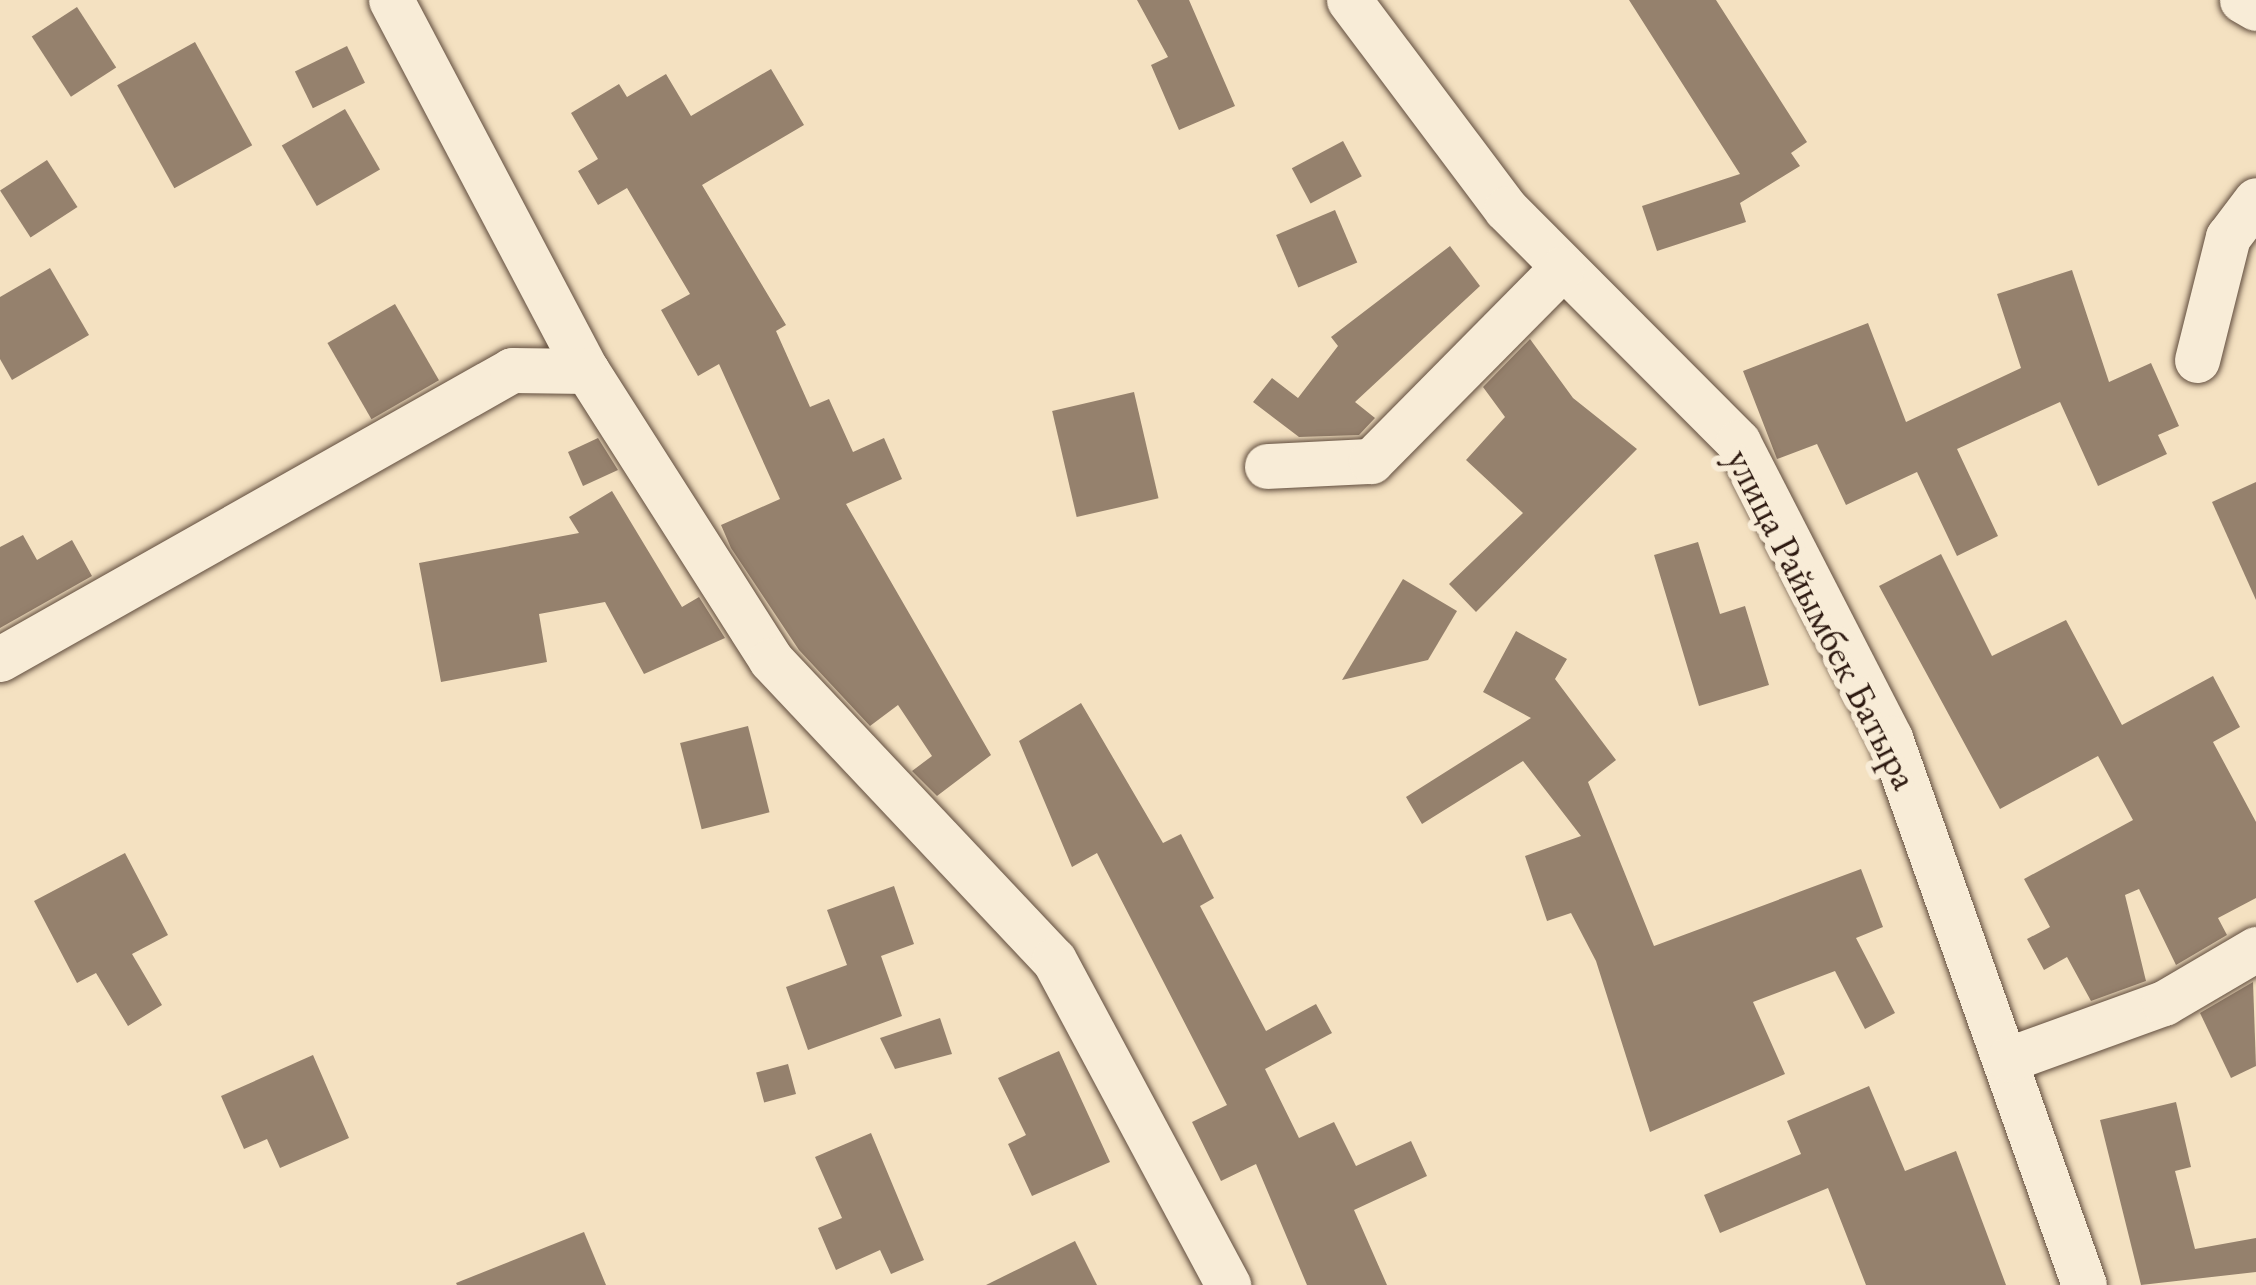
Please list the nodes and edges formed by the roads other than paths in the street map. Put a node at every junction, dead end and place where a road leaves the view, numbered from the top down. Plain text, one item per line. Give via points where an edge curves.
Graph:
1 (391, 0) edge
2 (1349, 0) edge
3 (2242, 0) edge
4 (2256, 8) edge
5 (2256, 200) edge
6 (1561, 269) junction
7 (2197, 360) dead end
8 (587, 370) junction
9 (1268, 466) dead end
10 (0, 659) edge
11 (2256, 949) edge
12 (2009, 1059) junction
13 (1228, 1285) edge
14 (2084, 1285) edge

1 - 8 street
2 - 6 street, улица Райымбек Батыра
3 - 4 street
5 - 7 street via 2228,237
6 - 9 street via 1371,461
6 - 12 street, улица Райымбек Батыра via 1738,442 1890,738
8 - 10 street via 512,370
8 - 13 street via 771,660 1054,960
11 - 12 street via 2164,1003
12 - 14 street, улица Райымбек Батыра

